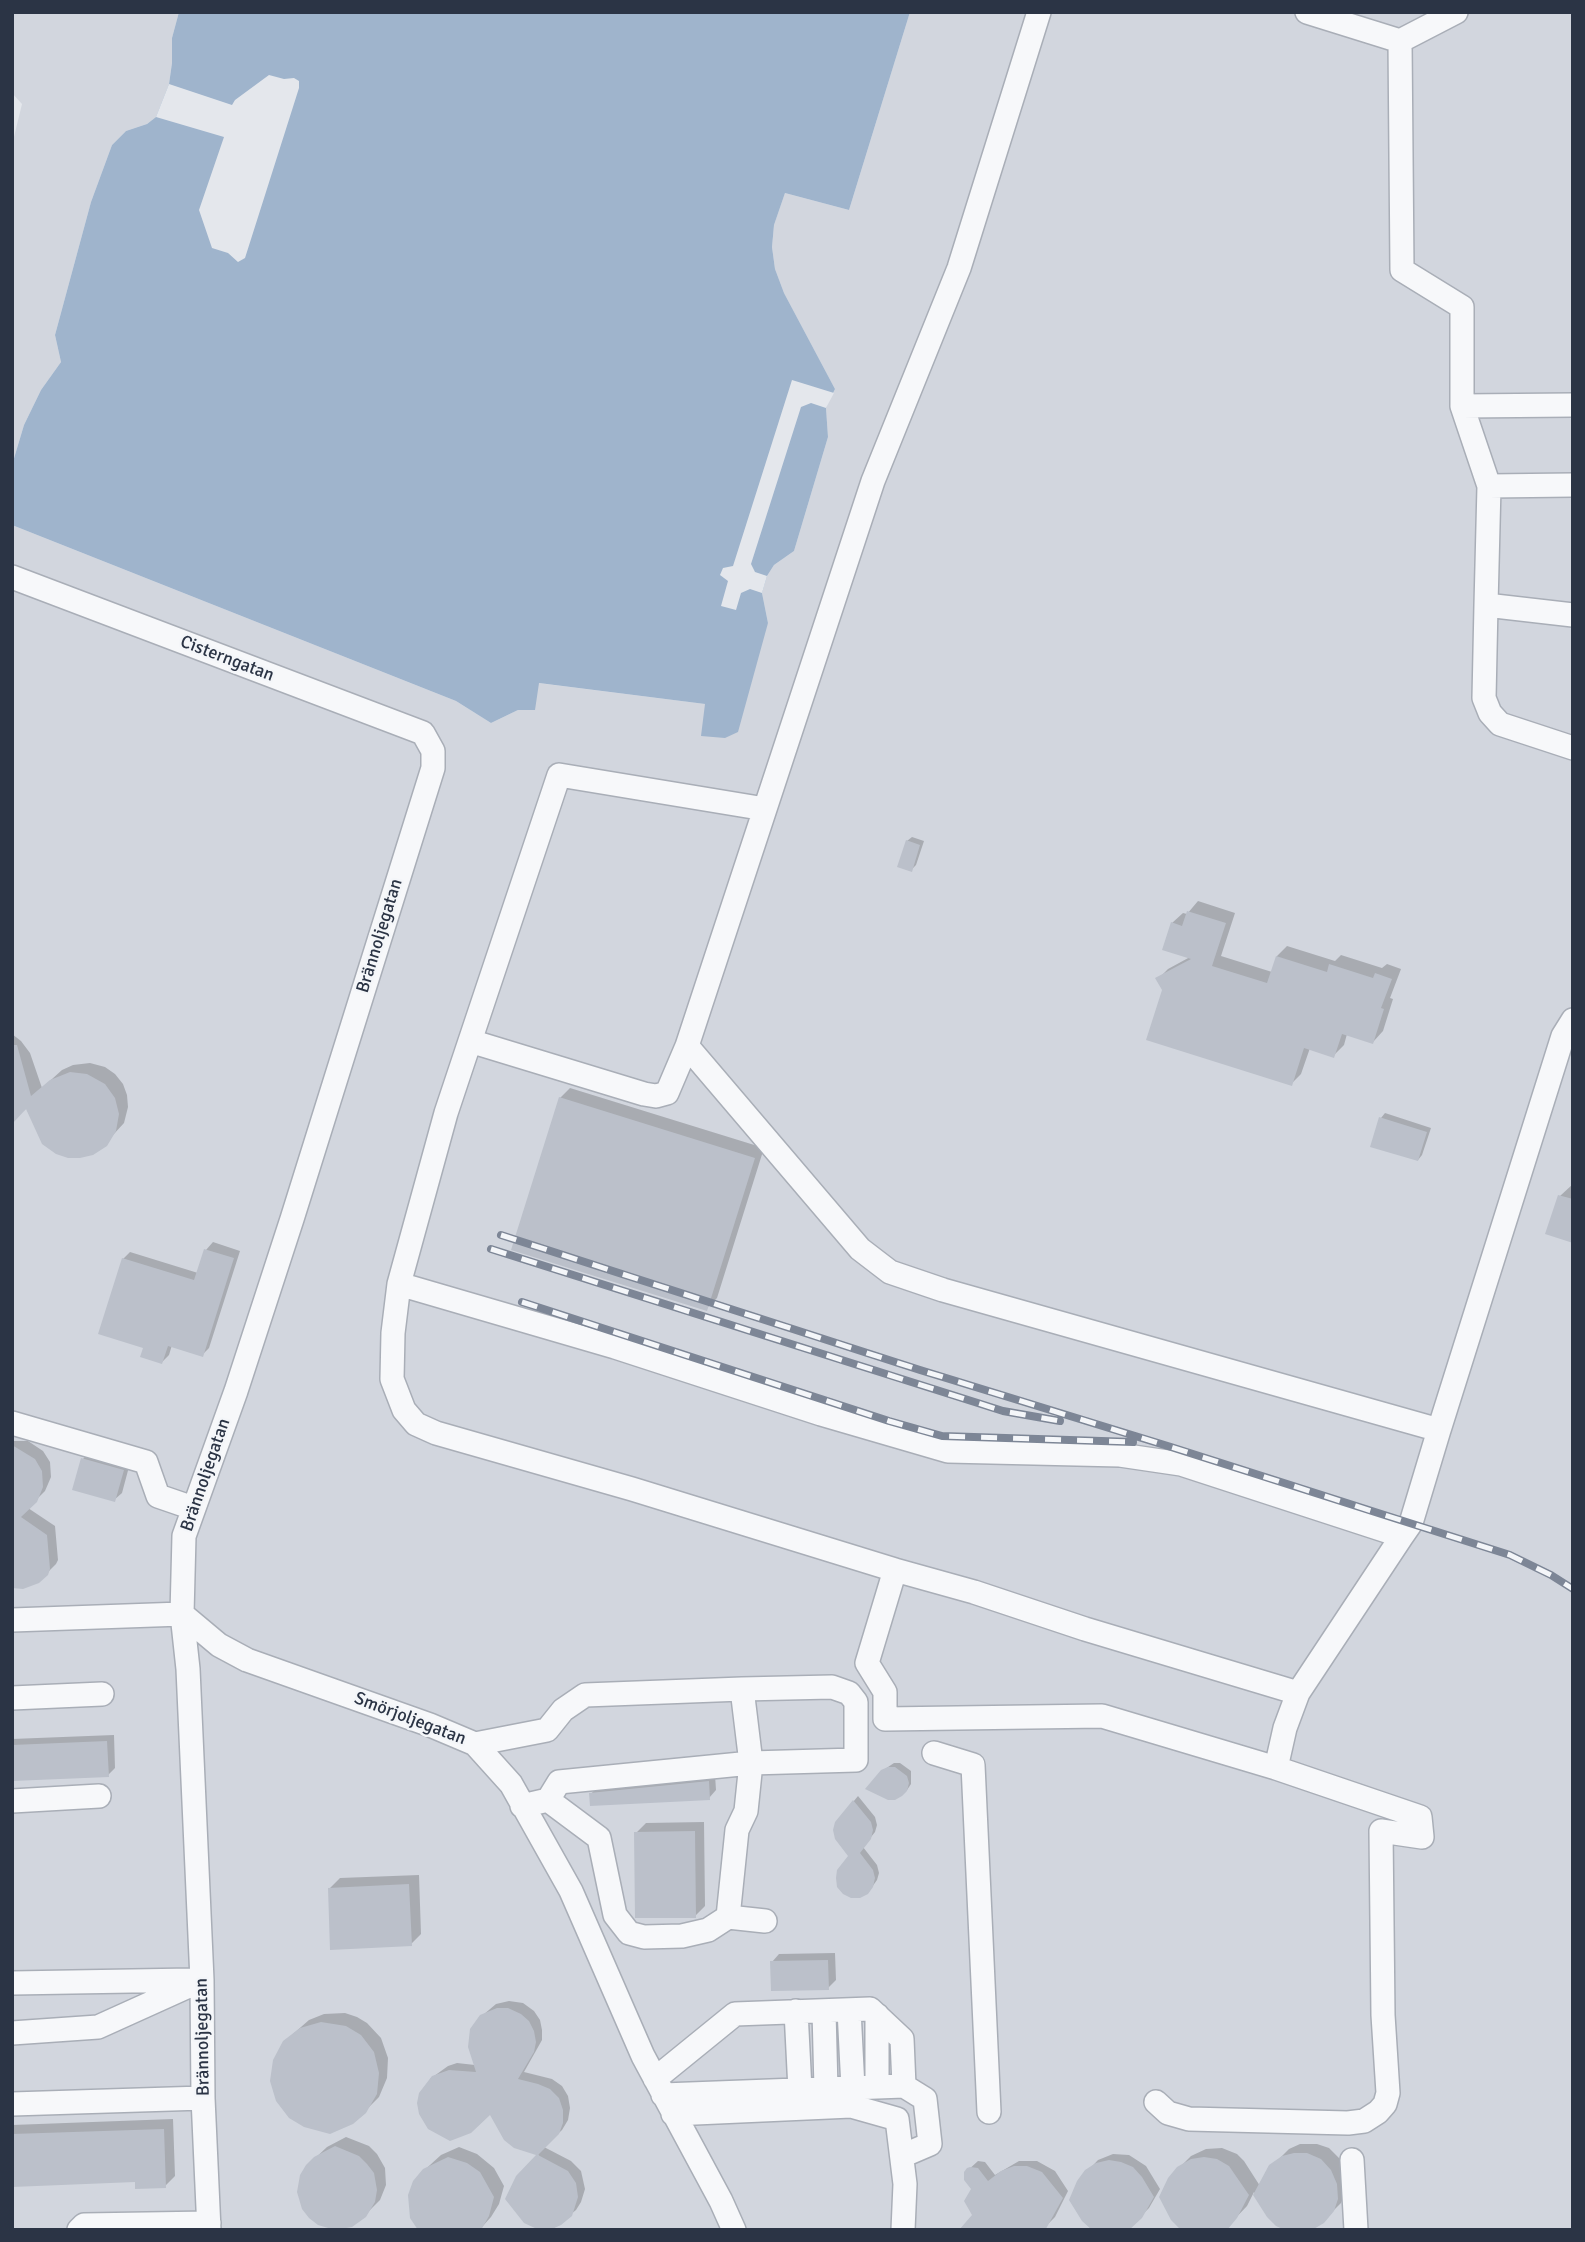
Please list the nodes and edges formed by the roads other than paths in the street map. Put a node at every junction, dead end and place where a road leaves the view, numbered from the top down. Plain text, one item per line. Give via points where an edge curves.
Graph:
1 (1039, 12) edge
2 (1307, 12) edge
3 (1456, 12) edge
4 (1400, 41) junction
5 (1573, 405) edge
6 (1462, 406) junction
7 (1573, 485) edge
8 (1489, 486) junction
9 (12, 577) edge
10 (1486, 604) junction
11 (1573, 615) edge
12 (1573, 748) edge
13 (433, 751) joint
14 (765, 809) junction
15 (1573, 1020) edge
16 (470, 1041) junction
17 (688, 1046) junction
18 (399, 1284) junction
19 (12, 1423) edge
20 (1439, 1430) junction
21 (193, 1508) junction
22 (1402, 1536) junction
23 (895, 1570) junction
24 (181, 1614) junction
25 (12, 1620) edge
26 (742, 1689) junction
27 (1298, 1693) junction
28 (102, 1694) dead end
29 (12, 1698) edge
30 (475, 1744) junction
31 (934, 1753) dead end
32 (751, 1763) junction
33 (1276, 1768) junction
34 (99, 1797) dead end
35 (548, 1800) junction
36 (12, 1801) edge
37 (522, 1805) junction
38 (728, 1917) junction
39 (765, 1921) dead end
40 (202, 1980) junction
41 (12, 1983) edge
42 (849, 2010) junction
43 (796, 2011) junction
44 (824, 2011) junction
45 (877, 2015) junction
46 (12, 2033) edge
47 (904, 2086) junction
48 (877, 2087) junction
49 (853, 2088) junction
50 (826, 2089) junction
51 (800, 2090) junction
52 (664, 2096) junction
53 (203, 2098) junction
54 (1156, 2102) dead end
55 (12, 2104) edge
56 (989, 2112) dead end
57 (902, 2156) junction
58 (1353, 2160) dead end
59 (209, 2226) edge
60 (79, 2230) edge
61 (734, 2230) edge
62 (903, 2230) edge
63 (1356, 2230) edge

1 - 14 lane via 959,268 873,481
2 - 4 lane
3 - 4 lane
4 - 6 lane via 1402,270 1462,307
5 - 6 lane
6 - 8 lane
7 - 8 lane
8 - 10 lane
9 - 13 lane, Cisterngatan via 423,733
10 - 11 lane
10 - 12 lane via 1484,698 1490,713 1500,724
13 - 21 lane, Brännoljegatan via 433,768 292,1219
14 - 16 lane via 559,775
14 - 17 lane
15 - 20 lane via 1563,1036
16 - 17 lane via 656,1096 667,1093
16 - 18 lane
17 - 20 lane via 860,1250 890,1272
18 - 22 lane via 948,1451 1120,1455 1181,1464
18 - 23 lane via 392,1379 404,1410 416,1424
19 - 21 lane via 146,1462 158,1496
20 - 22 lane via 1411,1523
21 - 24 lane, Brännoljegatan via 184,1536
22 - 27 lane
23 - 27 lane
23 - 33 lane via 867,1663 885,1692 885,1719 1102,1716
24 - 25 lane
24 - 30 lane, Smörjoljegatan via 247,1660
24 - 40 lane, Brännoljegatan via 188,1669
26 - 30 lane via 584,1695 563,1710 547,1730
26 - 32 lane
26 - 32 lane via 832,1687 849,1693 856,1702 856,1760
27 - 33 lane
28 - 29 lane
30 - 37 lane, Smörjoljegatan via 511,1784
31 - 56 lane via 973,1765
32 - 35 lane via 558,1782
32 - 38 lane via 746,1811 737,1830
33 - 54 lane via 1420,1817 1422,1837 1381,1831 1385,2104 1364,2121 1348,2123 1189,2119 1168,2113
34 - 36 lane
35 - 37 lane
35 - 38 lane via 599,1838 615,1915 629,1933 682,1936 708,1930
37 - 52 lane, Smörjoljegatan via 570,1891
38 - 39 lane
40 - 41 lane
40 - 46 lane via 97,2027
40 - 53 lane, Brännoljegatan
42 - 44 lane
42 - 45 lane via 870,2009
42 - 49 lane
43 - 44 lane
43 - 51 lane
43 - 52 lane via 735,2014
44 - 50 lane
45 - 47 lane via 902,2039
45 - 48 lane
47 - 48 lane
47 - 57 lane via 925,2099 930,2144
48 - 49 lane
49 - 50 lane
50 - 51 lane
51 - 52 lane
52 - 57 lane via 851,2106 897,2119
52 - 61 lane, Smörjoljegatan
53 - 55 lane
53 - 59 lane, Brännoljegatan
57 - 62 lane
58 - 63 lane
59 - 60 lane via 84,2225

